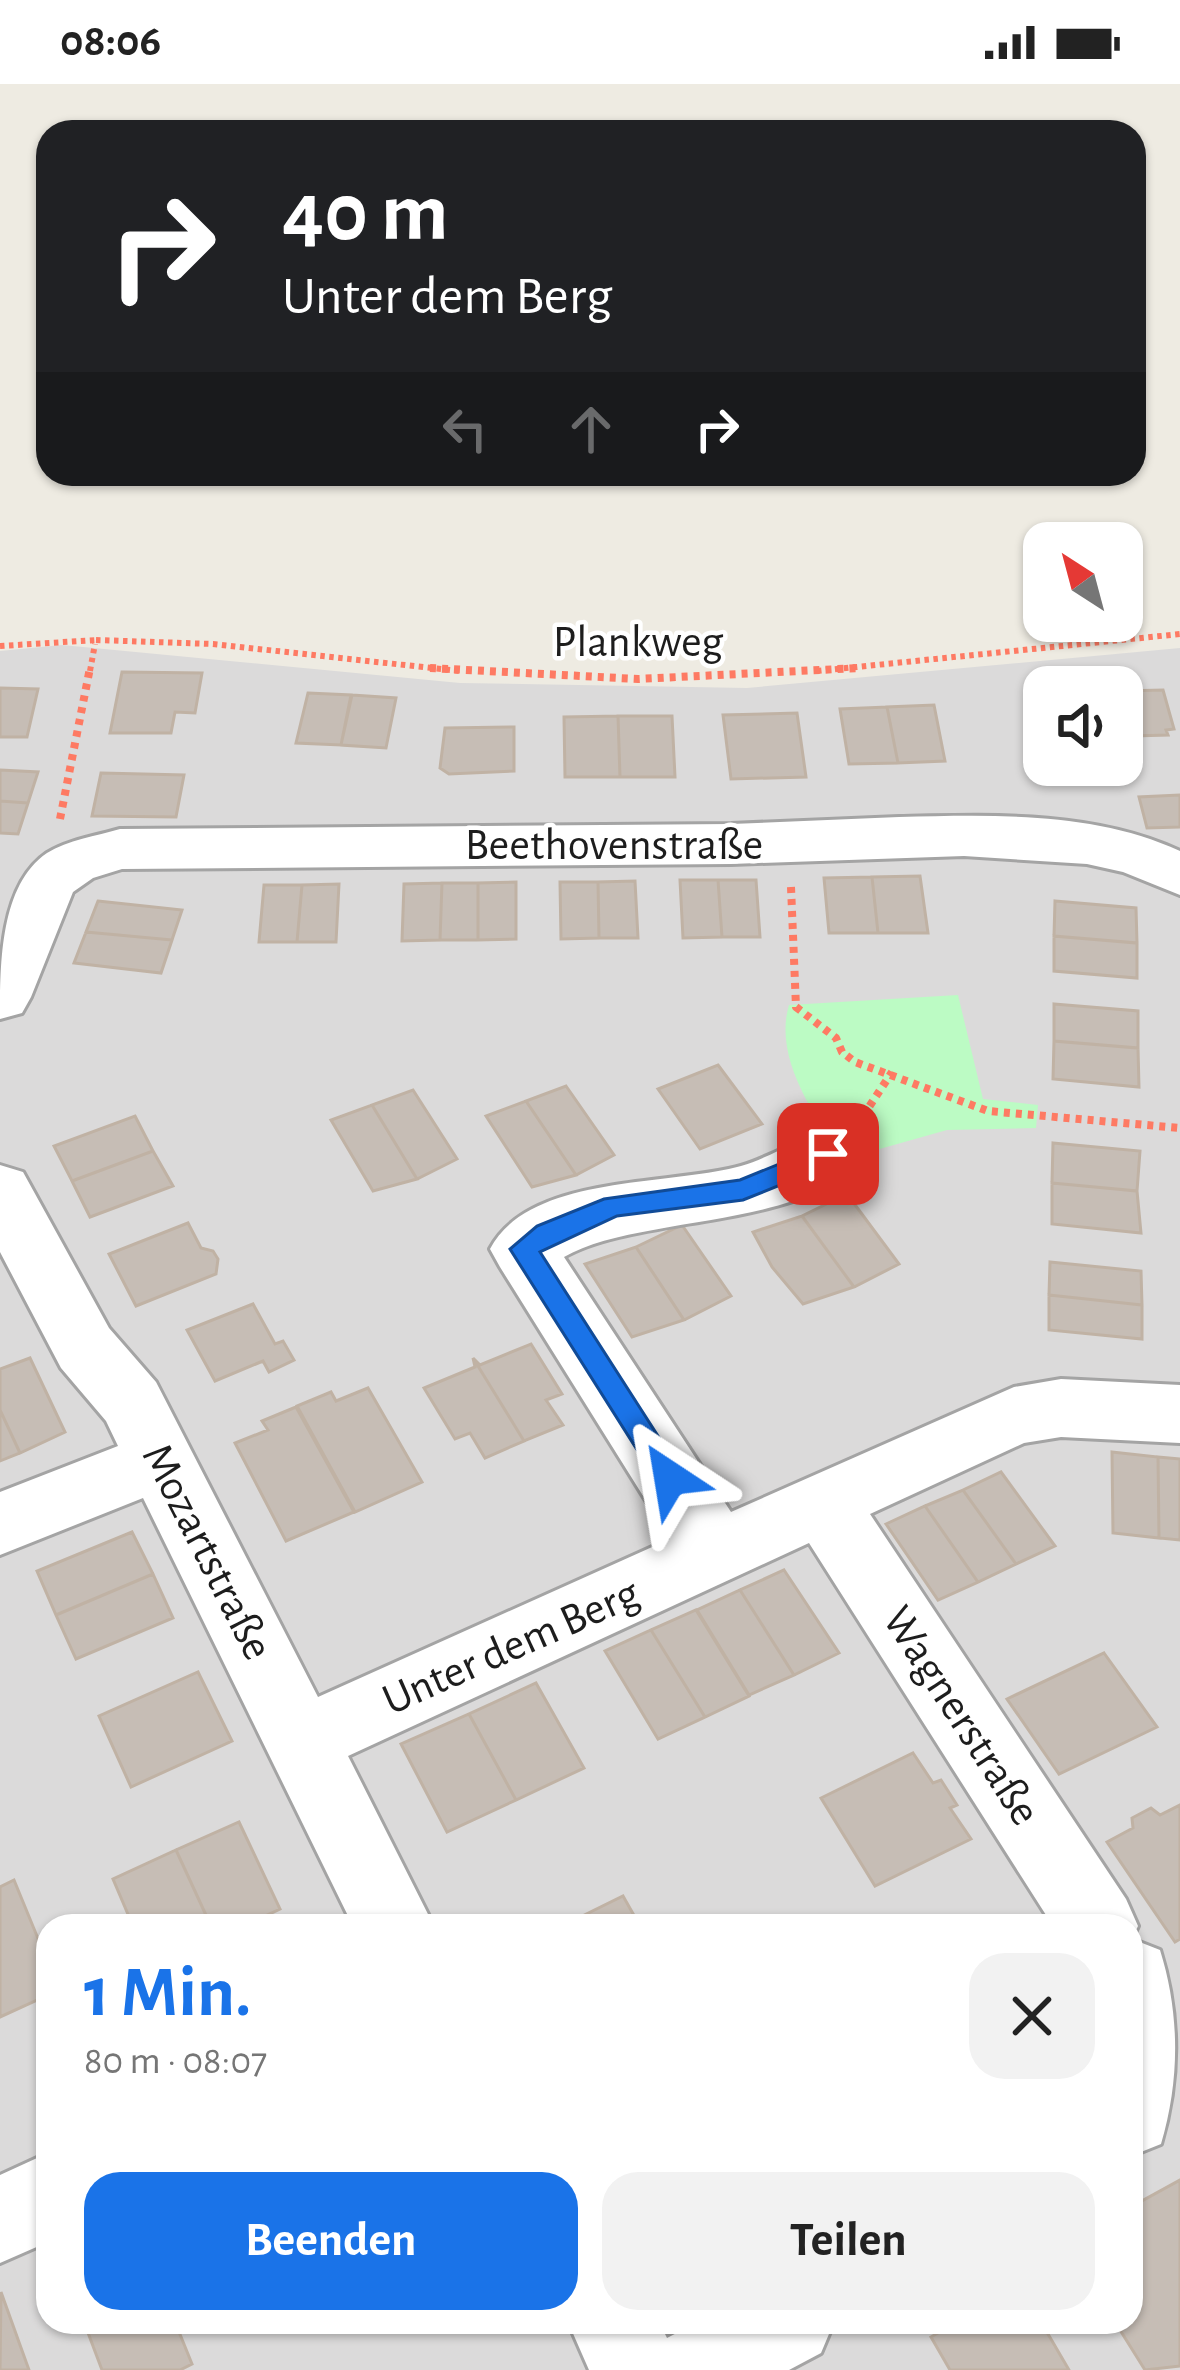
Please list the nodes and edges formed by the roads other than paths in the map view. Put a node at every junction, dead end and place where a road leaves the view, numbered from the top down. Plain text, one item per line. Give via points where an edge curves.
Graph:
1 (1180, 875) edge
2 (0, 997) edge
3 (828, 1154) dead end
4 (0, 1190) edge
5 (1180, 1414) edge
6 (160, 1460) junction
7 (824, 1505) junction
8 (0, 1524) edge
9 (719, 1554) junction
10 (303, 1740) junction
11 (388, 1914) edge
12 (1090, 1914) edge
13 (1143, 2014) edge
14 (1143, 2087) edge
15 (36, 2203) edge
16 (0, 2220) edge
17 (618, 2334) edge
18 (767, 2334) edge
19 (636, 2370) edge
20 (698, 2370) edge

1 - 2 street, Beethovenstraße via 1123,850 998,835 120,849 48,880
3 - 9 street via 743,1190 614,1206 524,1249
4 - 6 street, Mozartstraße via 85,1348 131,1402
5 - 7 street, Unter dem Berg via 1061,1408 1014,1416
6 - 8 street
6 - 10 street, Mozartstraße
7 - 9 street, Unter dem Berg
7 - 12 street, Wagnerstraße
9 - 10 street, Unter dem Berg
10 - 11 street, Mozartstraße
13 - 14 street
15 - 16 street
17 - 19 street
18 - 20 street

